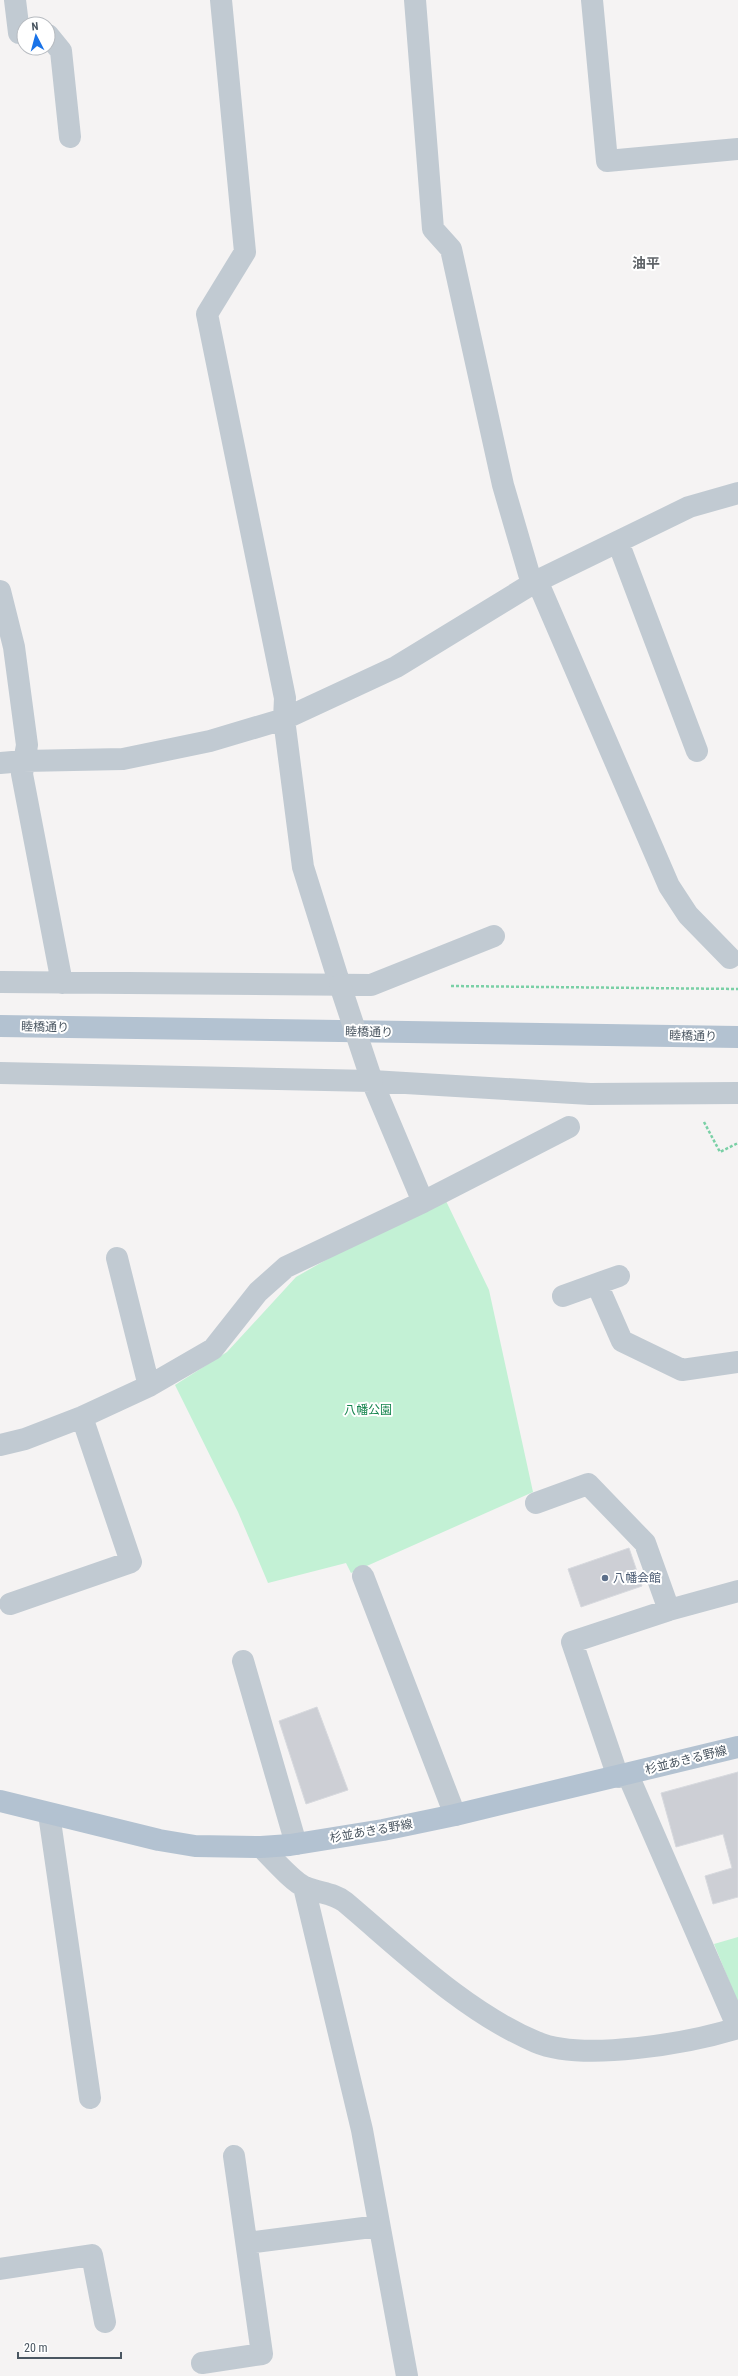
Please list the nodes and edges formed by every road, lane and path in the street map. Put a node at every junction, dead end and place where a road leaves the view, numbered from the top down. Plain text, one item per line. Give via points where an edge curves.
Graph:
1 (15, 0) edge
2 (221, 0) edge
3 (415, 0) edge
4 (592, 0) edge
5 (17, 16) edge
6 (56, 45) edge
7 (70, 137) dead end
8 (738, 149) edge
9 (738, 493) edge
10 (618, 542) junction
11 (535, 582) junction
12 (0, 591) edge
13 (284, 719) junction
14 (697, 751) dead end
15 (24, 761) junction
16 (0, 763) edge
17 (494, 936) dead end
18 (730, 958) dead end
19 (0, 982) edge
20 (62, 983) junction
21 (340, 985) junction
22 (443, 986) dead end
23 (738, 989) edge
24 (0, 1026) edge
25 (738, 1037) edge
26 (0, 1073) edge
27 (372, 1081) junction
28 (690, 1094) junction
29 (738, 1094) edge
30 (569, 1127) dead end
31 (738, 1143) edge
32 (423, 1202) junction
33 (117, 1258) dead end
34 (620, 1276) dead end
35 (597, 1284) junction
36 (563, 1296) dead end
37 (738, 1362) edge
38 (149, 1386) junction
39 (82, 1417) junction
40 (0, 1445) edge
41 (536, 1503) dead end
42 (363, 1576) dead end
43 (738, 1591) edge
44 (10, 1604) dead end
45 (669, 1610) junction
46 (243, 1661) dead end
47 (738, 1747) edge
48 (623, 1776) junction
49 (0, 1801) edge
50 (49, 1814) junction
51 (455, 1815) junction
52 (296, 1844) junction
53 (261, 1847) junction
54 (304, 1887) junction
55 (738, 2028) edge
56 (90, 2098) dead end
57 (234, 2156) dead end
58 (379, 2226) junction
59 (247, 2243) junction
60 (0, 2269) edge
61 (105, 2322) dead end
62 (202, 2364) dead end
63 (407, 2376) edge

1 - 5 street
2 - 13 street via 245,252 207,314 285,698
3 - 11 street via 434,229 451,249 503,485 529,574
4 - 8 street via 608,161
6 - 7 street via 61,51
9 - 10 street via 689,507
10 - 11 street
10 - 14 street
11 - 13 street via 396,667
11 - 18 street via 542,592 669,886 688,914
12 - 15 street via 14,647 27,745
13 - 15 street via 210,741 123,759
13 - 21 street via 303,867
15 - 16 street
15 - 20 street via 22,774
17 - 21 street via 371,985
19 - 20 street
20 - 21 street
21 - 27 street, bridge
22 - 23 path
24 - 25 main road, 睦橋通り
26 - 27 street
27 - 28 street via 590,1094
27 - 32 street
28 - 29 street
28 - 31 path via 720,1152
30 - 32 street
32 - 38 street via 286,1268 258,1292 212,1349
33 - 38 street
34 - 35 street
35 - 36 street
35 - 37 street via 622,1342 682,1370
38 - 39 street
39 - 40 street via 25,1439
39 - 44 street via 131,1562
41 - 45 street via 588,1484 645,1543
42 - 51 street
43 - 45 street
45 - 48 street via 572,1642
46 - 52 street
47 - 48 main road, 杉並あきる野線
48 - 51 main road, 杉並あきる野線
48 - 55 street
49 - 50 main road, 杉並あきる野線
50 - 53 main road, 杉並あきる野線 via 195,1846
50 - 56 street
51 - 52 main road, 杉並あきる野線
52 - 53 main road, 杉並あきる野線
53 - 54 street
54 - 55 street via 341,1899 467,2004 537,2043 584,2052 626,2049 717,2034
54 - 58 street via 362,2130
57 - 59 street
58 - 59 street
58 - 63 street
59 - 62 street via 262,2354
60 - 61 street via 92,2255

